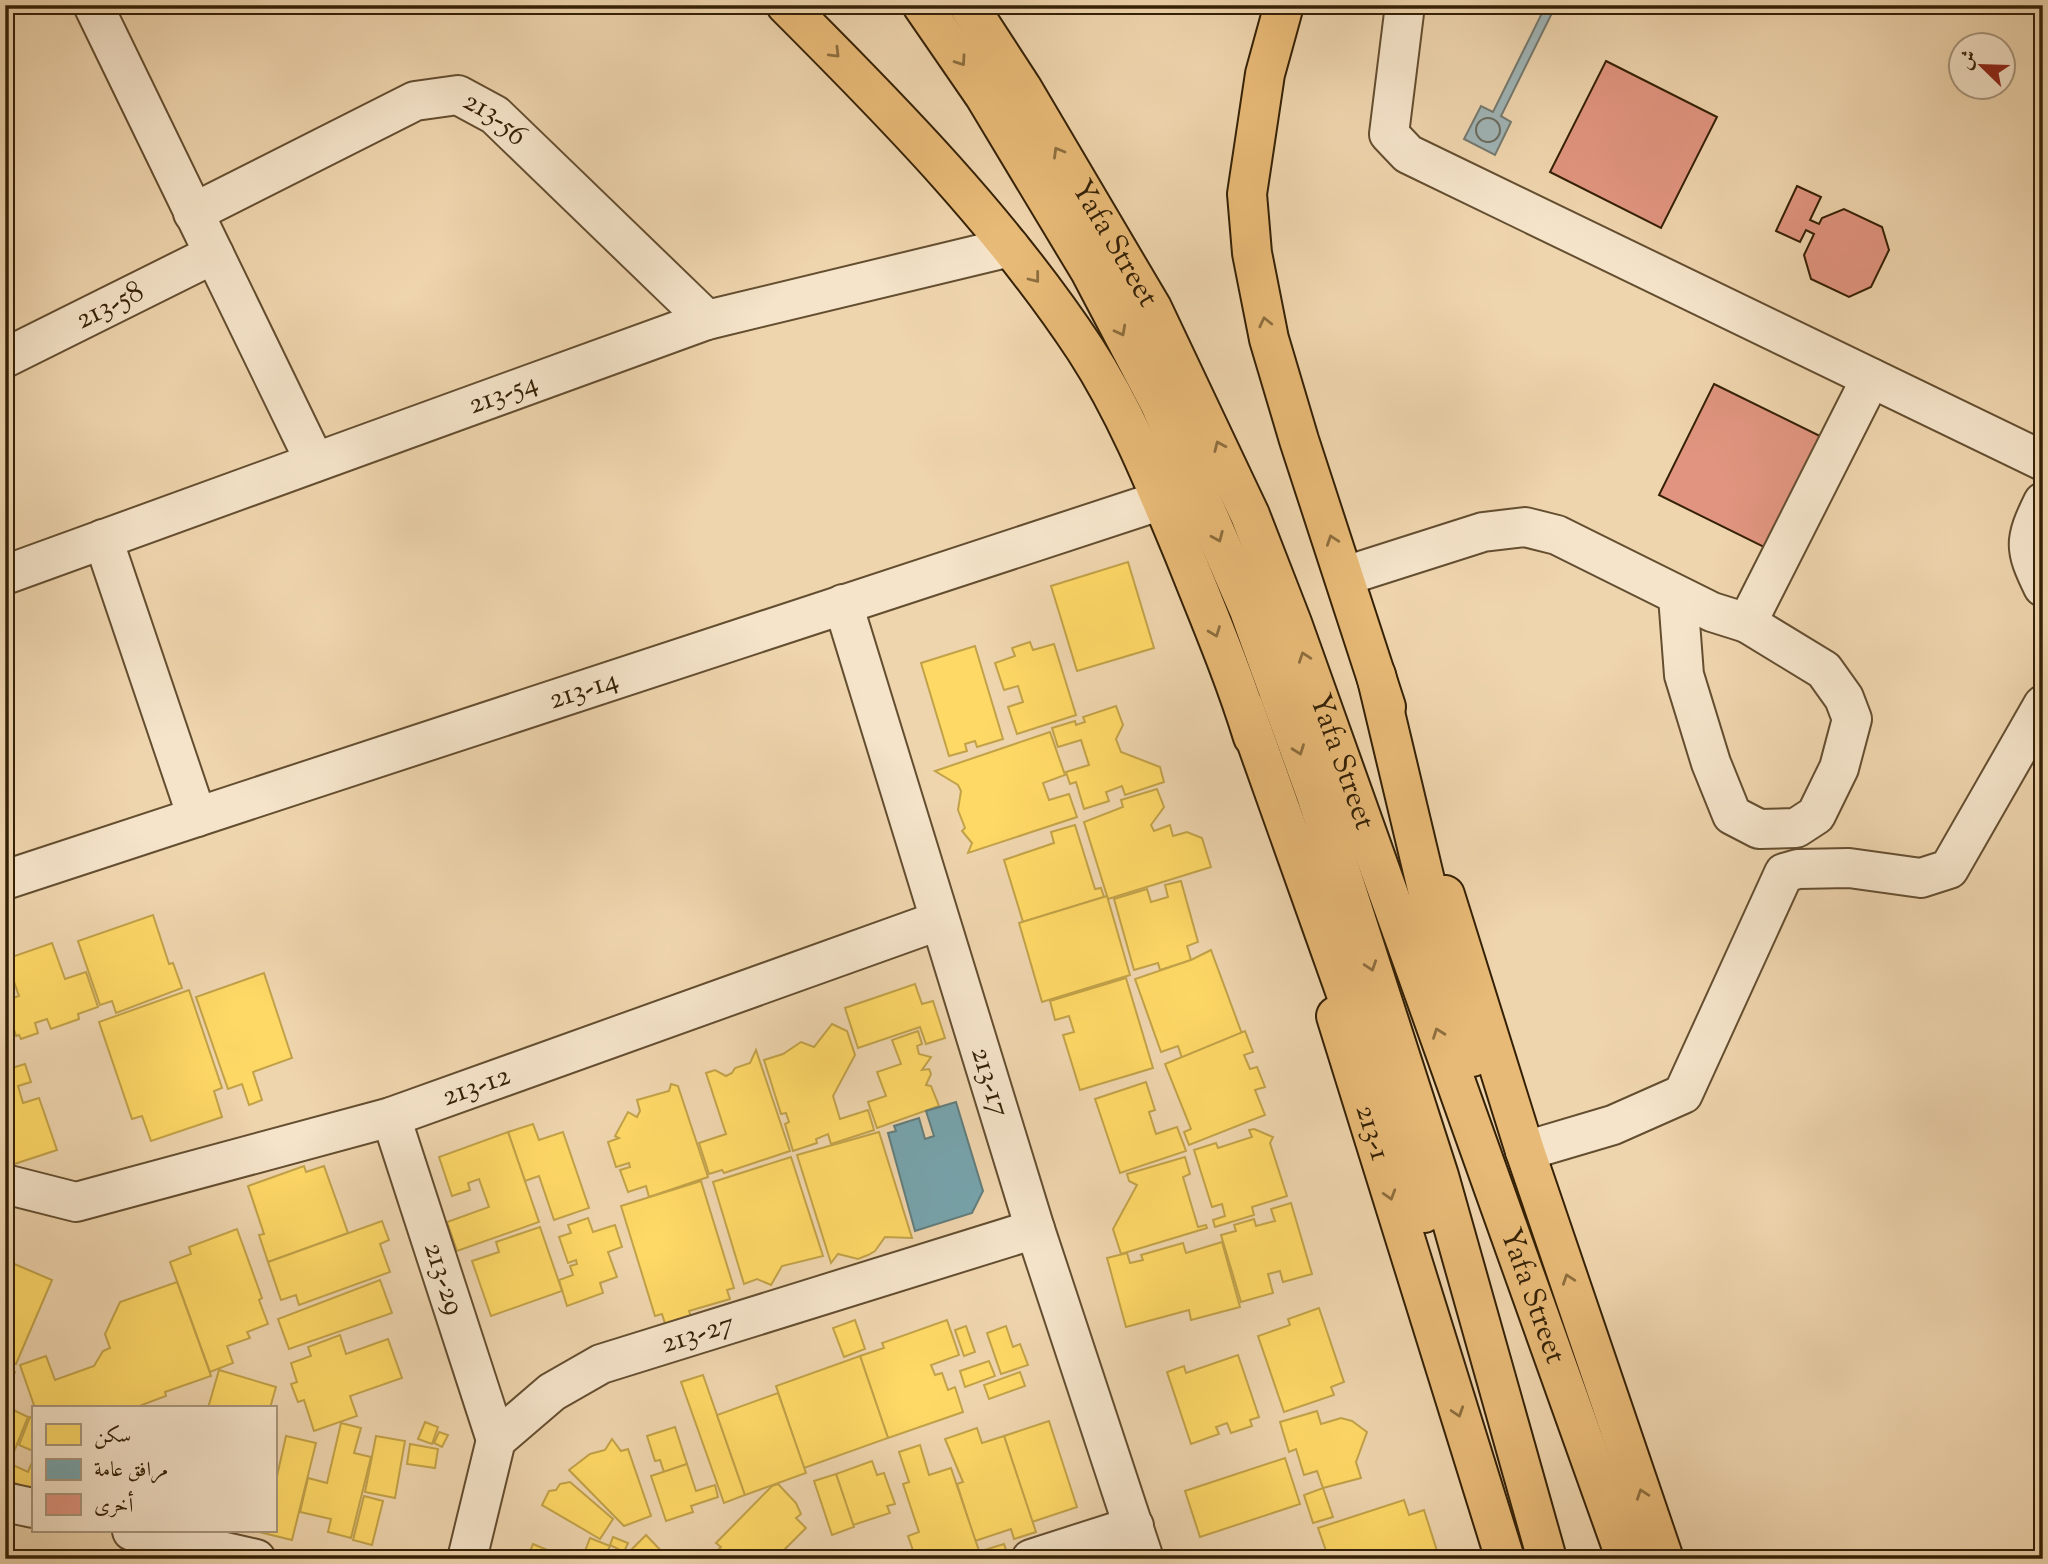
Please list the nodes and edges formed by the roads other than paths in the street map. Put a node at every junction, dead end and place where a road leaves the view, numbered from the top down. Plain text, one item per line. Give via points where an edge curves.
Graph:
1 (93, 5) edge
2 (786, 5) edge
3 (922, 5) edge
4 (968, 5) edge
5 (1284, 5) edge
6 (1405, 5) edge
7 (193, 213) junction
8 (1010, 247) junction
9 (214, 254) junction
10 (707, 320) junction
11 (5, 358) edge
12 (1871, 378) junction
13 (2043, 461) edge
14 (315, 462) junction
15 (1162, 500) junction
16 (2043, 502) edge
17 (103, 539) junction
18 (5, 575) edge
19 (1345, 576) junction
20 (2043, 587) edge
21 (1678, 596) junction
22 (843, 604) junction
23 (1747, 623) junction
24 (1376, 675) junction
25 (2043, 705) edge
26 (1244, 708) junction
27 (197, 817) junction
28 (5, 880) edge
29 (938, 921) junction
30 (391, 1117) junction
31 (1525, 1151) junction
32 (5, 1184) edge
33 (1035, 1229) junction
34 (496, 1440) junction
35 (5, 1502) edge
36 (32, 1508) edge
37 (1609, 1508) junction
38 (136, 1532) edge
39 (1139, 1542) edge
40 (1544, 1551) edge
41 (256, 1559) edge
42 (467, 1559) edge
43 (1031, 1559) edge
44 (1504, 1559) edge
45 (1626, 1559) edge
46 (1664, 1559) edge

1 - 7 street
2 -> 8 main road via 936,160
3 -> 40 main road, Yafa Street via 984,95 1090,271 1160,404 1249,610 1315,792 1439,1176
37 -> 4 main road, Yafa Street via 1250,515 1152,308
19 -> 5 main road via 1269,339 1251,253 1247,194 1265,74
6 - 12 street via 1389,134 1408,154
7 - 9 street
7 - 10 street, 213-56 via 415,101 458,95 495,115
8 - 10 street, 213-54
8 -> 15 main road via 1086,351
9 - 11 street, 213-58
9 - 14 street
10 - 14 street, 213-54
12 - 13 street
12 - 23 street
14 - 17 street, 213-54
15 - 22 street, 213-14
15 -> 26 main road
16 - 20 street via 2027,534 2032,564
17 - 18 street, 213-54
17 - 27 street
19 - 21 street via 1483,532 1525,527 1556,535
19 - 24 main road
21 - 23 street
21 - 23 street via 1684,675 1732,815 1759,829 1796,828 1816,815 1839,768 1852,719 1824,670
22 - 27 street, 213-14
22 - 29 street, 213-17
24 - 31 main road
24 - 37 main road via 1446,969 1512,1204
25 - 31 street via 1949,869 1921,878 1849,869 1784,873 1683,1094 1613,1125
26 - 40 main road
26 -> 44 main road, 213-1
27 - 28 street, 213-14
29 - 30 street, 213-12
29 - 33 street, 213-17
30 - 32 street, 213-12 via 76,1202
30 - 34 street, 213-29
46 -> 31 main road
33 - 34 street, 213-27 via 601,1364 552,1392
33 - 39 street, 213-17
34 - 42 street
35 - 36 street
37 - 45 main road, Yafa Street
38 - 41 street
39 - 43 street

